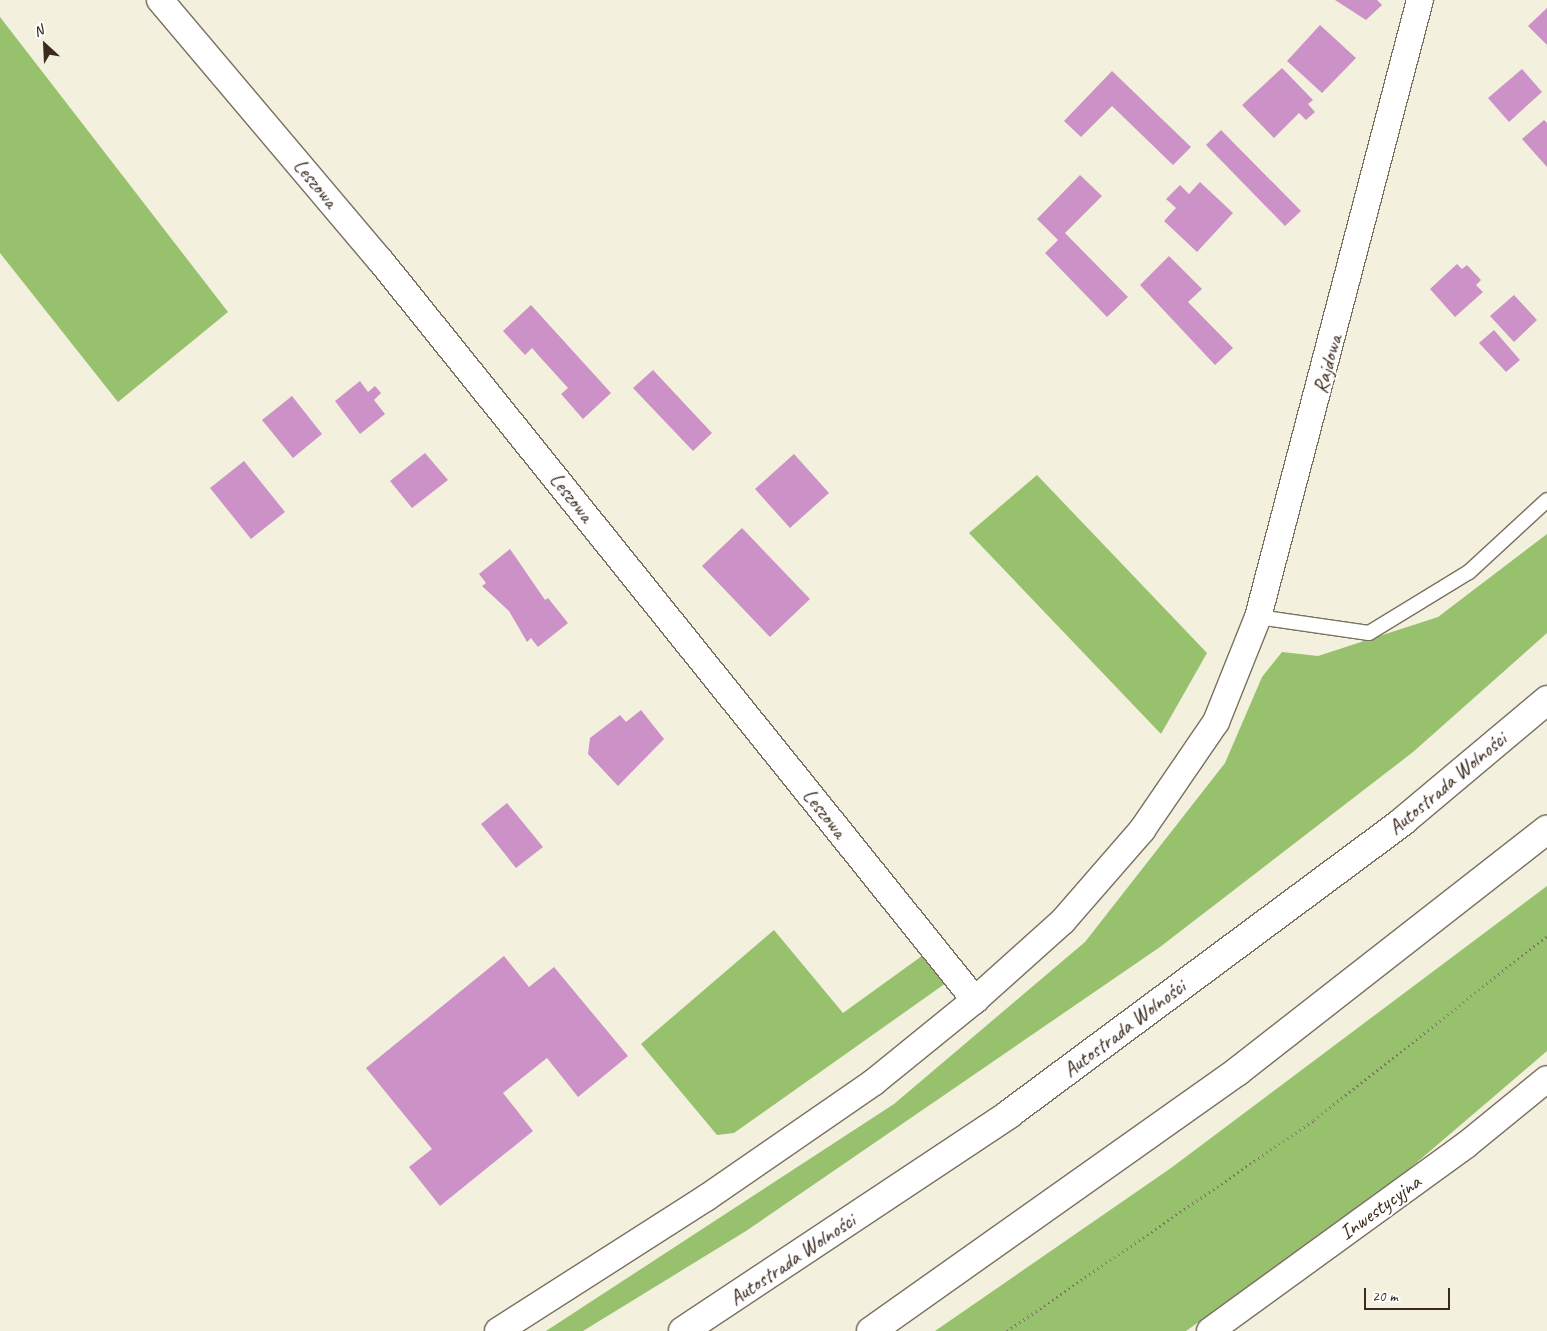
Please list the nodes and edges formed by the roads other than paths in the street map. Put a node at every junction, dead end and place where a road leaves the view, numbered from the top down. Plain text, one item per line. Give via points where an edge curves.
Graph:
1 (160, 0) edge
2 (1420, 0) edge
3 (1547, 500) edge
4 (1258, 617) junction
5 (1547, 700) edge
6 (1547, 830) edge
7 (975, 1000) junction
8 (1547, 1079) edge
9 (498, 1331) edge
10 (683, 1331) edge
11 (871, 1331) edge
12 (1210, 1331) edge

1 - 7 street, Leszowa via 405,290
2 - 4 street, Rajdowa
3 - 4 lane via 1469,572 1369,633
4 - 7 street, Rajdowa via 1216,722 1105,878
5 - 10 highway, Autostrada Wolności via 1403,821 1009,1114
6 - 11 highway via 1238,1071
7 - 9 street, Rajdowa via 874,1082 706,1198
8 - 12 street, Inwestycyjna via 1466,1145

